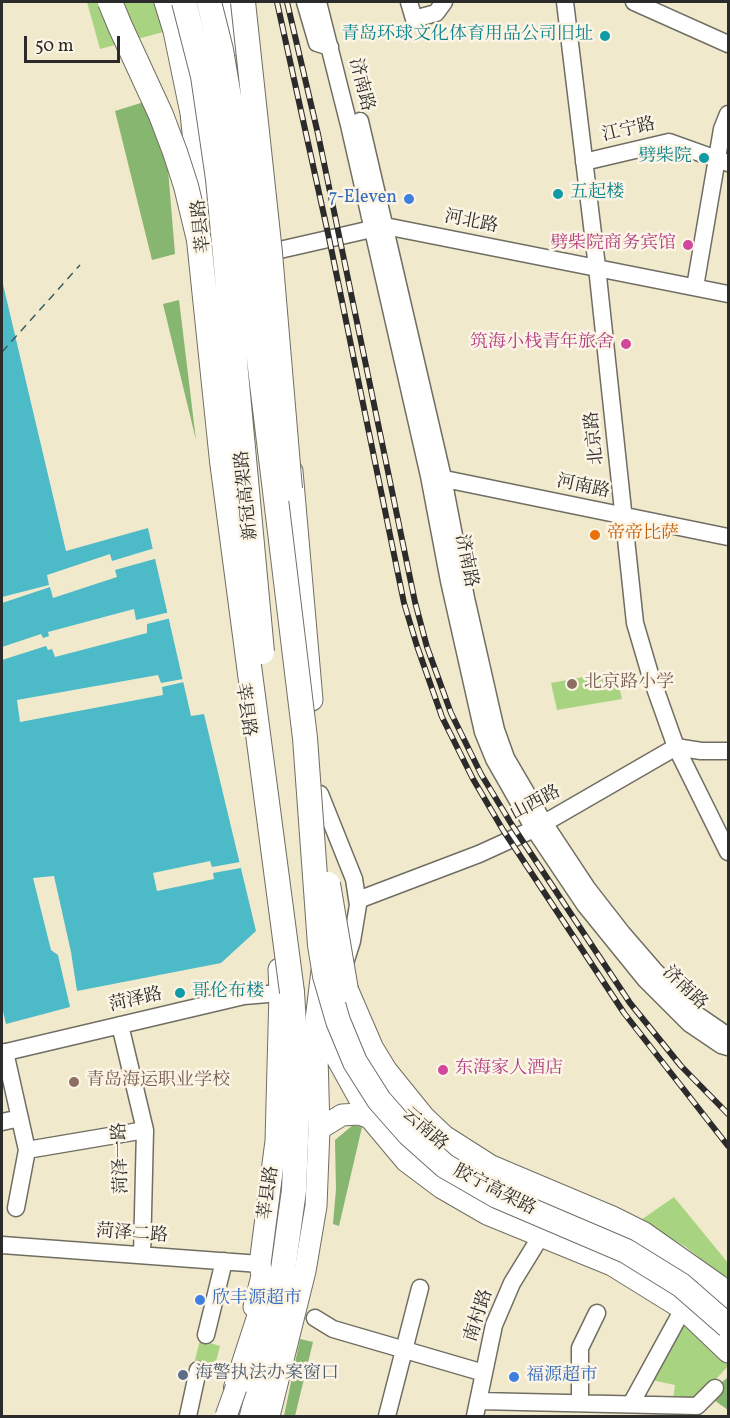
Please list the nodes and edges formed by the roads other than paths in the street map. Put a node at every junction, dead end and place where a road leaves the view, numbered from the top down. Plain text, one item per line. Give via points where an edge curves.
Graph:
1 (110, 2) edge
2 (165, 2) edge
3 (184, 2) edge
4 (209, 2) edge
5 (229, 2) edge
6 (243, 2) edge
7 (305, 2) edge
8 (318, 2) edge
9 (329, 2) edge
10 (409, 2) edge
11 (444, 2) edge
12 (565, 2) edge
13 (634, 2) edge
14 (729, 44) edge
15 (330, 47) junction
16 (729, 114) edge
17 (723, 161) edge
18 (584, 162) junction
19 (378, 228) junction
20 (272, 251) junction
21 (207, 267) junction
22 (597, 267) junction
23 (695, 287) junction
24 (729, 294) edge
25 (436, 477) junction
26 (624, 516) junction
27 (729, 537) edge
28 (305, 738) junction
29 (676, 747) junction
30 (729, 751) edge
31 (320, 794) junction
32 (539, 826) junction
33 (729, 852) edge
34 (358, 900) junction
35 (277, 931) junction
36 (325, 943) junction
37 (286, 992) junction
38 (341, 997) junction
39 (316, 1020) junction
40 (120, 1025) junction
41 (729, 1036) edge
42 (729, 1047) edge
43 (3, 1052) edge
44 (20, 1118) junction
45 (370, 1118) junction
46 (2, 1122) edge
47 (319, 1129) junction
48 (145, 1130) junction
49 (297, 1143) junction
50 (27, 1150) junction
51 (16, 1208) dead end
52 (557, 1209) junction
53 (542, 1235) junction
54 (2, 1245) edge
55 (142, 1255) junction
56 (224, 1261) junction
57 (260, 1264) junction
58 (420, 1288) dead end
59 (729, 1296) edge
60 (683, 1309) junction
61 (597, 1313) dead end
62 (729, 1315) edge
63 (315, 1318) dead end
64 (729, 1326) edge
65 (206, 1335) dead end
66 (404, 1350) junction
67 (729, 1352) edge
68 (198, 1370) dead end
69 (484, 1373) junction
70 (236, 1388) joint
71 (715, 1388) dead end
72 (580, 1403) junction
73 (631, 1404) junction
74 (477, 1409) edge
75 (680, 1411) edge
76 (188, 1416) edge
77 (226, 1416) edge
78 (252, 1416) edge
79 (269, 1416) edge
80 (387, 1416) edge

1 - 37 highway, bridge via 171,142 199,240
2 - 21 main road, 莘县路 via 191,113
3 - 37 highway, 新冠高架路, bridge via 203,76 218,179 253,542
4 - 28 highway, 新冠高架路, bridge via 234,122
5 - 20 main road via 250,93
6 - 28 highway, bridge via 300,595
7 - 15 street via 317,43
8 - 15 street, 济南路
9 - 19 street, 济南路 via 345,61
10 - 11 street via 414,19 436,13
12 - 18 street, 北京路
13 - 14 street
15 - 19 street, 济南路
16 - 17 street via 722,129
17 - 18 street, 江宁路 via 669,142
17 - 23 street
18 - 22 street, 北京路
19 - 20 street, 河北路
19 - 22 street, 河北路
19 - 25 street, 济南路
20 - 21 street, 河北路
20 - 31 main road
21 - 35 main road, 莘县路 via 226,551 241,692
22 - 23 street, 河北路
22 - 26 street, 北京路
23 - 24 street, 河北路
25 - 26 street, 河南路
25 - 32 street, 济南路 via 496,730
26 - 27 street, 河南路
26 - 29 street, 北京路 via 635,623
28 - 59 highway, bridge via 346,990 385,1071 423,1118 465,1152 490,1167 643,1234
28 - 64 highway, 胶宁高架路, bridge via 316,914 325,976 346,1042 379,1100 409,1134 463,1178 519,1207 626,1251 681,1285
29 - 30 street
29 - 32 street, 山西路
29 - 33 street, 北京路
31 - 34 street via 354,879
31 - 36 main road via 327,912
32 - 34 street, 山西路 via 479,854
32 - 41 street, 济南路 via 654,970 696,1014
32 - 42 street, 济南路 via 585,905 645,979 690,1024
34 - 38 street via 343,968
35 - 37 main road, 莘县路
35 - 39 main road, 云南路
36 - 38 main road, 云南路
36 - 39 main road
37 - 40 street, 菏泽路 via 244,996
37 - 49 highway via 298,1091
37 - 57 main road, 莘县路 via 276,1141
38 - 52 main road, 云南路 via 376,1079 409,1120 479,1173
39 - 45 main road, 云南路
39 - 47 main road
40 - 43 street, 菏泽路
40 - 48 street, 菏泽一路
43 - 44 street
44 - 46 street
44 - 50 street
45 - 47 main road via 342,1114
45 - 53 main road, 云南路 via 406,1161 442,1188 487,1214
47 - 79 main road via 316,1206 305,1271
48 - 50 street
48 - 55 street, 菏泽一路
49 - 70 highway via 284,1232
49 - 78 highway via 277,1313
50 - 51 street
52 - 53 street, 南村路
52 - 62 main road, 云南路 via 640,1247
53 - 60 main road, 云南路 via 612,1265
53 - 69 street, 南村路 via 512,1282 498,1315
54 - 55 street, 菏泽二路
55 - 56 street, 菏泽二路
56 - 57 street, 菏泽二路
56 - 65 street
57 - 77 main road, 莘县路 via 262,1276
58 - 66 street
60 - 67 main road, 云南路
60 - 73 street
61 - 72 street via 580,1348
63 - 66 street via 333,1329
66 - 69 street
66 - 80 street
68 - 76 street
69 - 74 street, 南村路
70 - 77 main road, bridge
71 - 75 street via 697,1406
72 - 73 street
72 - 74 street
73 - 75 street

